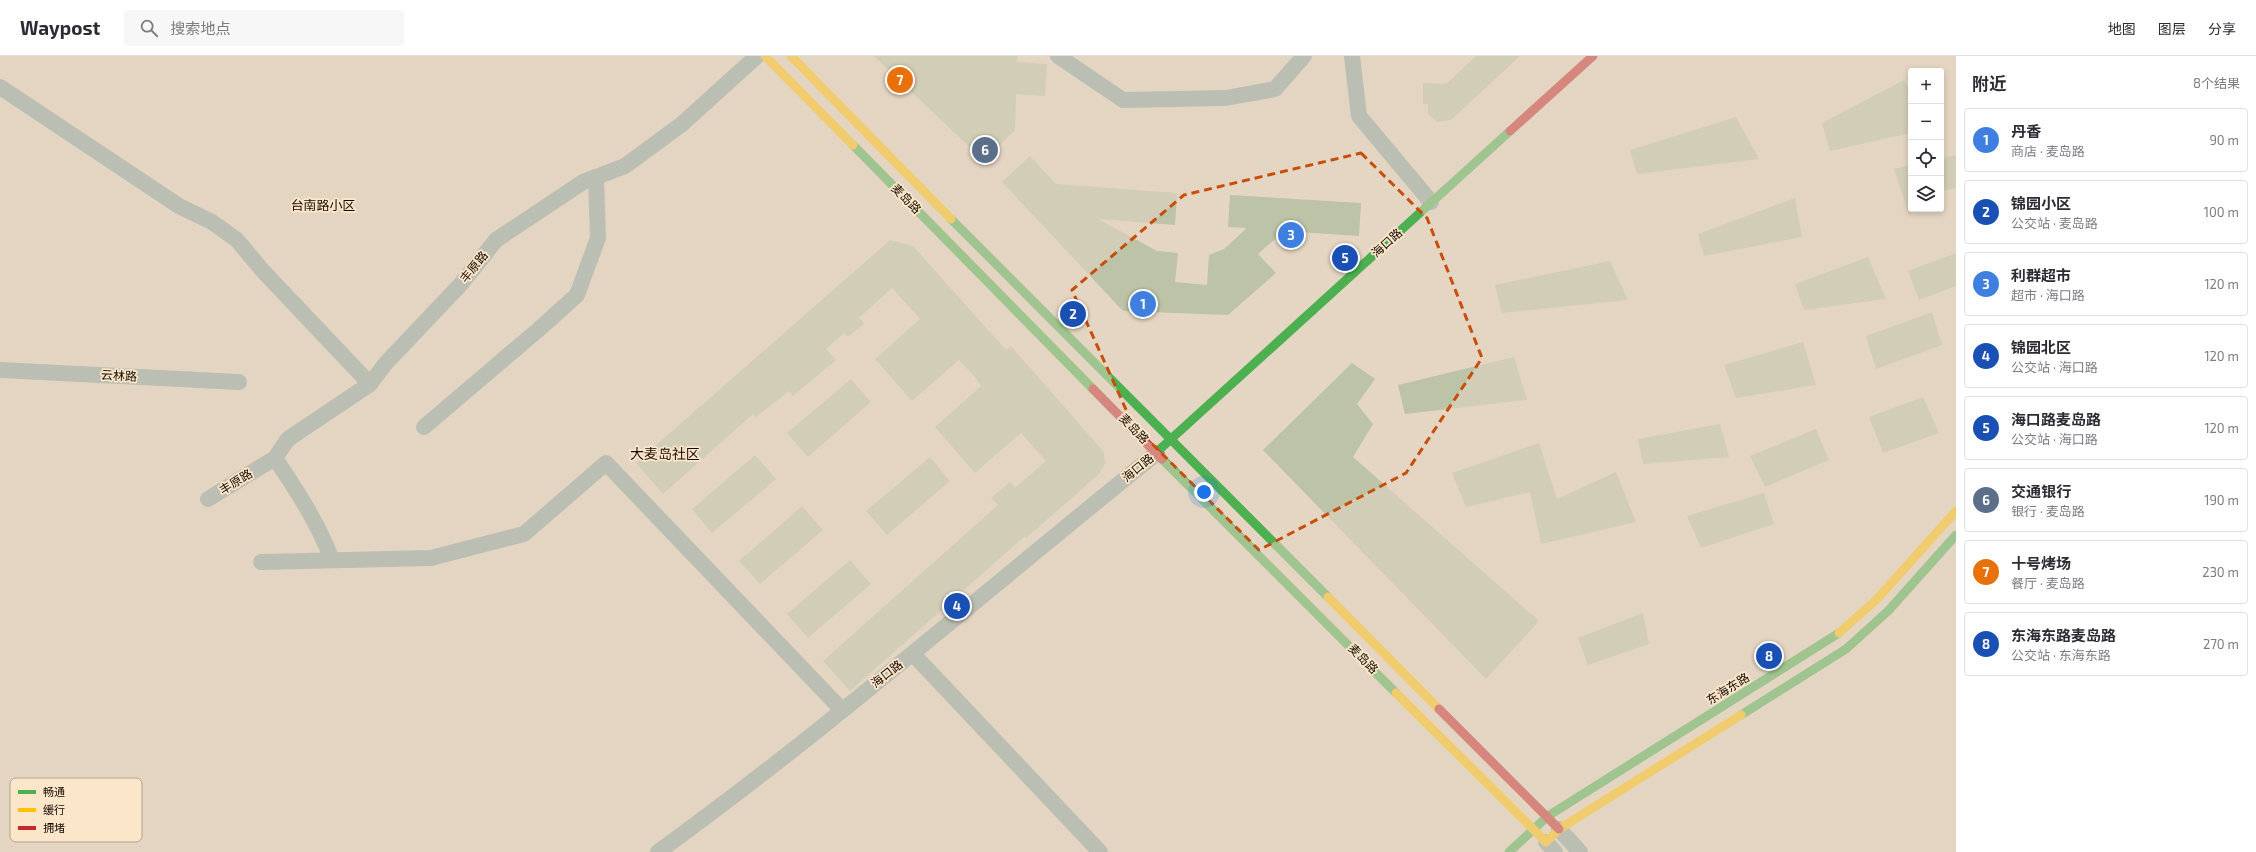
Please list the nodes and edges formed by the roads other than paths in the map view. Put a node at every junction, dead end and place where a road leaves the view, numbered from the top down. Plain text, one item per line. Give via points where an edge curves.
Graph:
1 (757, 56) edge
2 (765, 56) edge
3 (791, 56) edge
4 (1058, 56) edge
5 (1304, 56) edge
6 (1352, 56) edge
7 (1593, 56) edge
8 (0, 87) edge
9 (596, 177) junction
10 (1431, 202) junction
11 (0, 370) edge
12 (239, 382) dead end
13 (370, 384) junction
14 (424, 427) dead end
15 (1170, 439) junction
16 (1156, 453) junction
17 (275, 458) junction
18 (208, 499) dead end
19 (1956, 511) edge
20 (1956, 535) edge
21 (332, 560) junction
22 (261, 562) dead end
23 (913, 654) junction
24 (842, 710) junction
25 (1548, 816) junction
26 (1534, 829) junction
27 (1559, 829) junction
28 (1547, 847) edge
29 (658, 852) edge
30 (1100, 852) edge
31 (1509, 852) edge
32 (1580, 852) edge

1 - 9 street, 丰原路 via 682,124 625,166
2 - 16 main road, 麦岛路
3 - 15 main road, 麦岛路
4 - 5 street via 1123,100 1226,98 1275,89
6 - 10 street via 1359,116
7 - 10 main road, 海口路
8 - 13 street via 179,206 212,222 237,240
9 - 13 street, 丰原路 via 583,182 496,240 461,284 386,363
9 - 14 street via 598,238 576,295
10 - 15 main road, 海口路
11 - 12 street, 云林路
13 - 17 street, 丰原路 via 288,439
15 - 16 main road, 海口路
15 - 25 main road, 麦岛路
16 - 23 street, 海口路
16 - 26 main road, 麦岛路
17 - 18 street, 丰原路
17 - 21 street via 322,533
19 - 25 main road, 东海东路 via 1877,599 1838,634
20 - 27 main road via 1888,611 1846,649
21 - 22 street
21 - 24 street via 430,558 524,534 606,463
23 - 24 street, 海口路
23 - 30 street
24 - 29 street, 海口路 via 714,812
25 - 26 main road, 东海东路
25 - 27 main road, 麦岛路
26 - 28 main road, 麦岛路
26 - 31 main road, 东海东路
27 - 28 main road
27 - 32 street, 麦岛路

